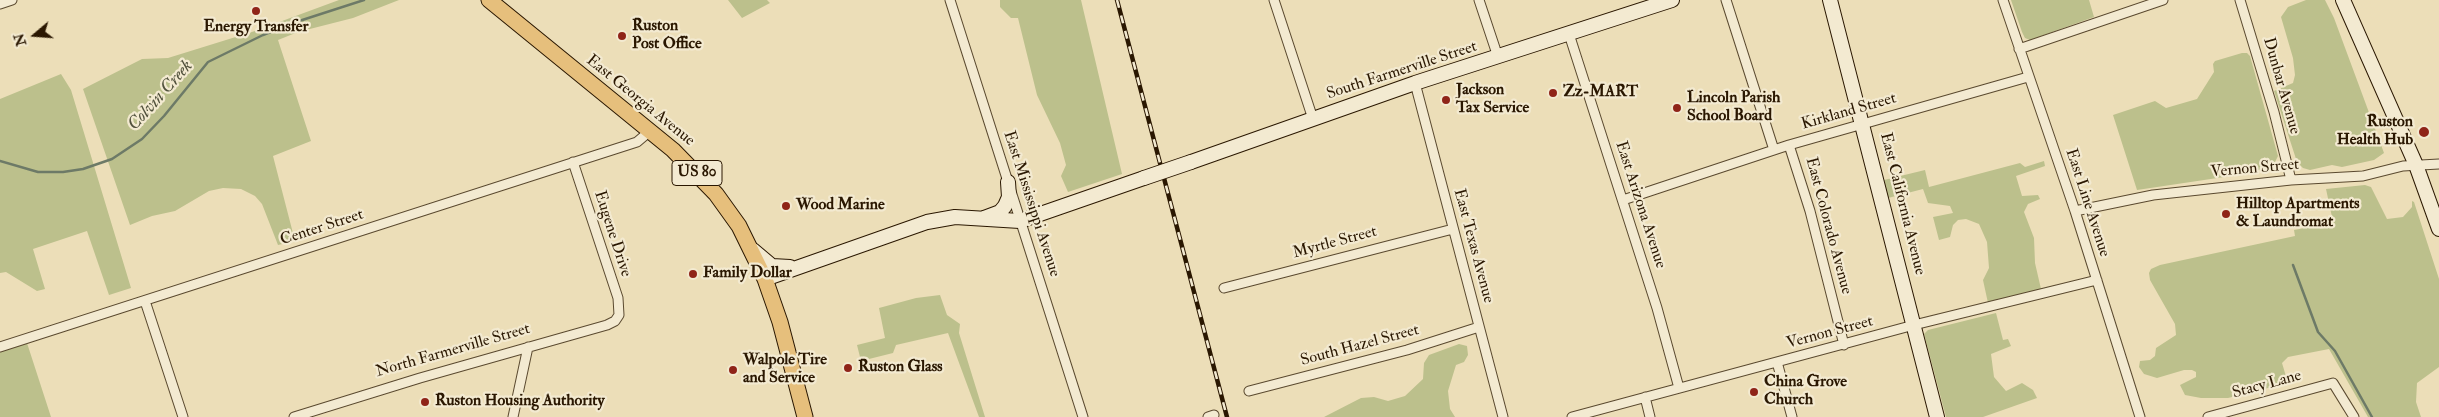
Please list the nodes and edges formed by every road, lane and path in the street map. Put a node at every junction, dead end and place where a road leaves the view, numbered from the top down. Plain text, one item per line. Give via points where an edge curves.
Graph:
1 (12, 0) edge
2 (489, 0) edge
3 (950, 0) edge
4 (1274, 0) edge
5 (1479, 0) edge
6 (1672, 0) edge
7 (1726, 0) edge
8 (1830, 0) edge
9 (2003, 0) edge
10 (2163, 0) edge
11 (2240, 0) edge
12 (2343, 0) edge
13 (1654, 3) edge
14 (0, 4) edge
15 (1569, 34) junction
16 (2020, 49) junction
17 (1498, 57) junction
18 (2028, 77) junction
19 (1415, 83) junction
20 (1314, 119) junction
21 (1864, 124) junction
22 (650, 131) junction
23 (1789, 145) junction
24 (1774, 150) junction
25 (573, 162) junction
26 (2439, 164) edge
27 (2416, 165) junction
28 (2291, 180) junction
29 (1008, 182) junction
30 (1623, 200) junction
31 (2075, 211) junction
32 (982, 218) junction
33 (1020, 221) junction
34 (1453, 229) junction
35 (2439, 229) edge
36 (748, 244) junction
37 (813, 262) junction
38 (765, 279) junction
39 (2097, 280) junction
40 (1224, 288) dead end
41 (145, 301) junction
42 (619, 315) joint
43 (1914, 325) junction
44 (1479, 327) junction
45 (1844, 345) junction
46 (0, 347) edge
47 (528, 347) junction
48 (1778, 362) junction
49 (1679, 388) junction
50 (1249, 391) dead end
51 (1645, 397) junction
52 (183, 417) edge
53 (294, 417) edge
54 (514, 417) edge
55 (804, 417) edge
56 (1083, 417) edge
57 (1503, 417) edge
58 (1572, 417) edge
59 (1650, 417) edge
60 (1792, 417) edge
61 (1937, 417) edge
62 (2140, 417) edge
63 (2208, 417) edge
64 (2354, 417) edge

1 - 14 street
2 - 22 main road, East Georgia Avenue / US 80
3 - 29 street, East Mississippi Avenue
4 - 20 street
5 - 17 street
6 - 13 street, South Farmerville Street
7 - 24 street
8 - 21 street, East California Avenue
9 - 16 street, East Line Avenue
10 - 16 street
11 - 28 street, Dunbar Avenue
12 - 27 street
13 - 15 street, South Farmerville Street
15 - 17 street, South Farmerville Street
15 - 30 street, East Arizona Avenue
16 - 18 street, East Line Avenue
17 - 19 street, South Farmerville Street
18 - 21 street, Kirkland Street
18 - 31 street, East Line Avenue
19 - 20 street, South Farmerville Street
19 - 34 street, East Texas Avenue
20 - 33 street, South Farmerville Street, bridge
21 - 23 street, Kirkland Street
21 - 43 street, East California Avenue
22 - 25 street, Center Street via 637,142
22 - 36 main road, East Georgia Avenue / US 80 via 690,165 716,194
23 - 24 street, Kirkland Street
23 - 45 street, East Colorado Avenue via 1810,211
24 - 30 street, Kirkland Street
25 - 41 street, Center Street
25 - 42 street, Eugene Drive via 618,298
26 - 27 street, Vernon Street
27 - 28 street, Vernon Street via 2363,176
27 - 35 street
28 - 31 street, Vernon Street via 2153,194
29 - 32 street via 1006,206 1000,212
29 - 33 street, East Mississippi Avenue
30 - 49 street, East Arizona Avenue
31 - 39 street, East Line Avenue
32 - 33 street
32 - 37 street via 956,217 928,222
33 - 56 street, East Mississippi Avenue
34 - 40 street, Myrtle Street
34 - 44 street, East Texas Avenue
36 - 37 street via 761,258 776,267
36 - 38 main road, East Georgia Avenue / US 80
37 - 38 street
38 - 55 main road, East Georgia Avenue / US 80 via 780,322
39 - 43 street, Vernon Street
39 - 62 street, East Line Avenue
41 - 46 street, Center Street
41 - 52 street
42 - 47 street, North Farmerville Street via 607,325
43 - 45 street, Vernon Street
43 - 61 street, East California Avenue
44 - 50 street, South Hazel Street via 1407,350
44 - 57 street, East Texas Avenue
45 - 48 street, Vernon Street
47 - 53 street, North Farmerville Street
47 - 54 street
48 - 49 street, Vernon Street
48 - 60 street
49 - 51 street, Vernon Street
51 - 58 street, Vernon Street
51 - 59 street
63 - 64 street, Stacy Lane via 2333,383

